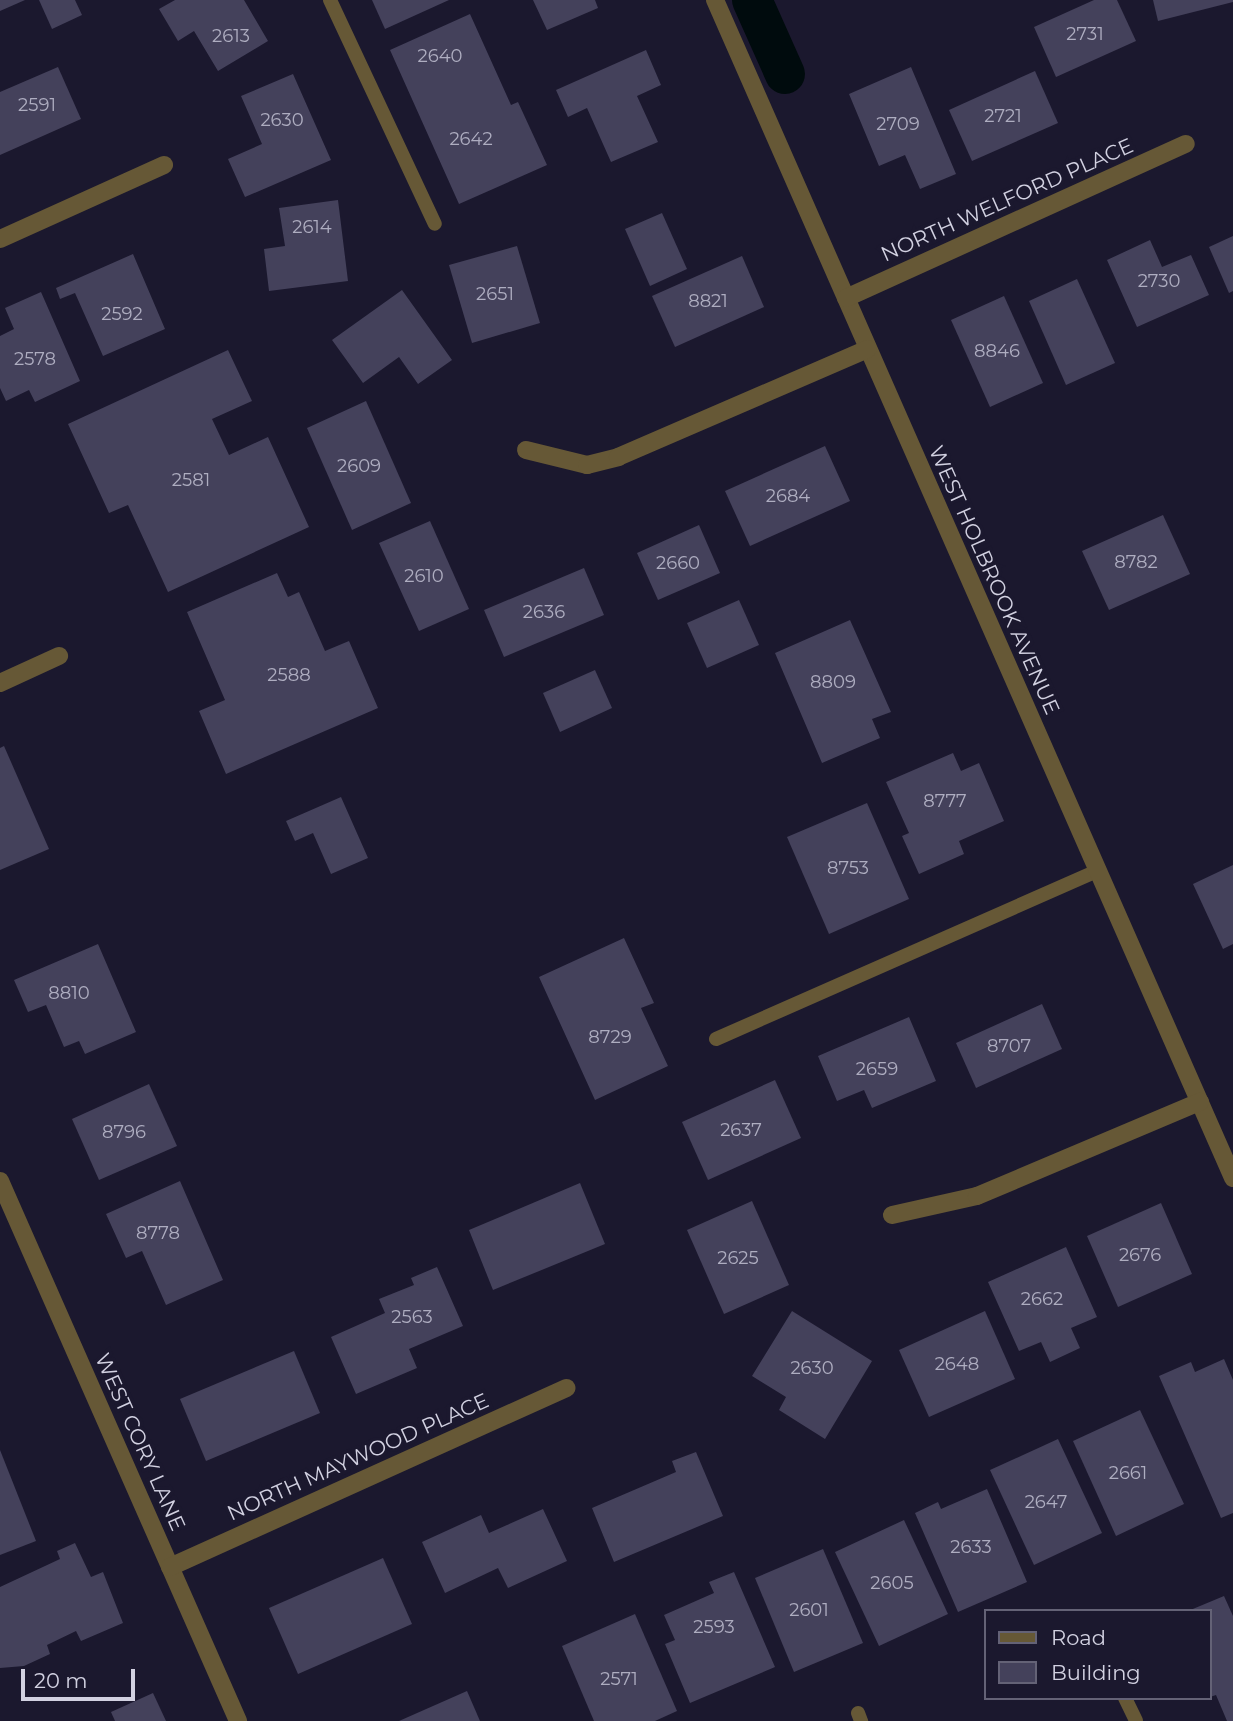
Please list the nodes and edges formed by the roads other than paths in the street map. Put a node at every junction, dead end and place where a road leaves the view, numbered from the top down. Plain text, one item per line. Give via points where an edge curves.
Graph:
1 (330, 0) edge
2 (715, 0) edge
3 (1186, 144) dead end
4 (164, 164) dead end
5 (435, 224) dead end
6 (0, 239) edge
7 (846, 298) junction
8 (868, 349) junction
9 (526, 450) dead end
10 (59, 656) dead end
11 (0, 683) edge
12 (1097, 871) junction
13 (716, 1039) dead end
14 (1200, 1102) junction
15 (1233, 1178) edge
16 (0, 1181) edge
17 (892, 1215) dead end
18 (566, 1388) dead end
19 (170, 1567) junction
20 (1126, 1700) edge
21 (238, 1721) edge
22 (1136, 1721) edge

1 - 5 lane
2 - 7 street, WEST HOLBROOK AVENUE
3 - 7 street, NORTH WELFORD PLACE
4 - 6 street
7 - 8 street, WEST HOLBROOK AVENUE
8 - 9 street via 618,457 587,465
8 - 12 street, WEST HOLBROOK AVENUE
10 - 11 street
12 - 13 lane
12 - 14 street, WEST HOLBROOK AVENUE
14 - 15 street, WEST HOLBROOK AVENUE
14 - 17 street via 977,1196
16 - 19 street, WEST CORY LANE
18 - 19 street, NORTH MAYWOOD PLACE
19 - 21 street, WEST CORY LANE
20 - 22 lane

